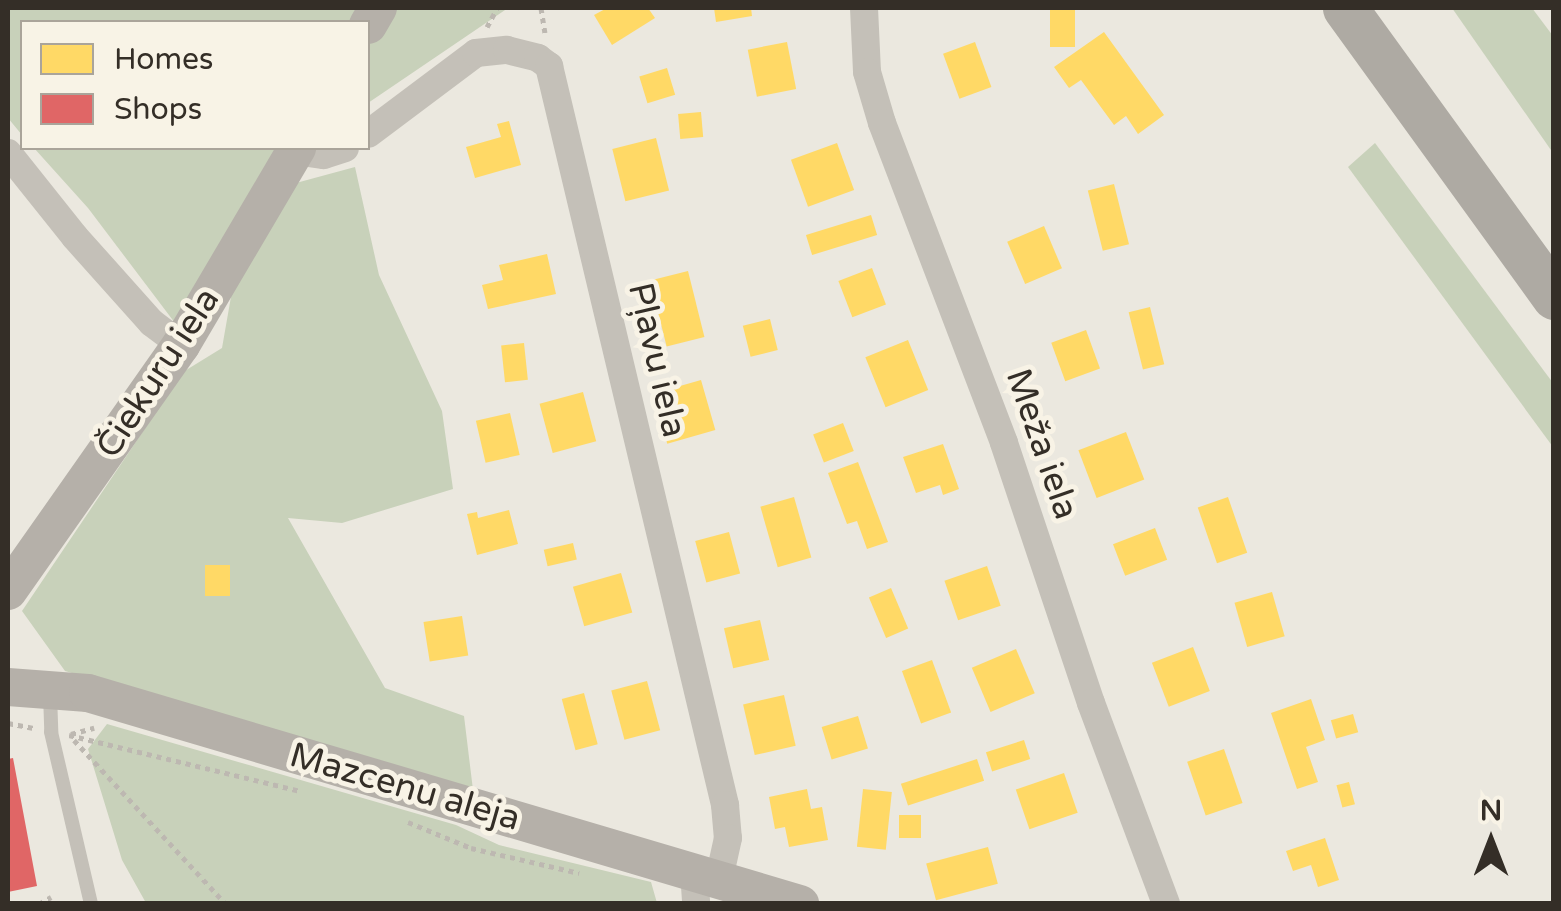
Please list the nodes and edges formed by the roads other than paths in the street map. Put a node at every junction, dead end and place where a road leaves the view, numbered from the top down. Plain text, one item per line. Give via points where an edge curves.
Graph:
1 (864, 8) edge
2 (1345, 8) edge
3 (370, 132) edge
4 (294, 150) edge
5 (299, 150) edge
6 (340, 150) edge
7 (8, 153) edge
8 (1554, 298) edge
9 (180, 345) junction
10 (8, 591) edge
11 (8, 687) edge
12 (50, 689) junction
13 (703, 885) edge
14 (91, 904) edge
15 (800, 904) edge
16 (1166, 904) edge

1 - 16 street, Meža iela via 867,72 882,123 1004,443
2 - 8 highway
3 - 13 street, Pļavu iela via 476,53 507,50 549,66 725,805 728,838
4 - 9 main road, Čiekuru iela
5 - 6 street via 324,156
7 - 9 street via 74,237
9 - 10 main road, Čiekuru iela
11 - 12 main road, Mazcenu aleja
12 - 13 main road, Mazcenu aleja via 88,694
12 - 14 lane via 51,732
13 - 15 main road, Mazcenu aleja

